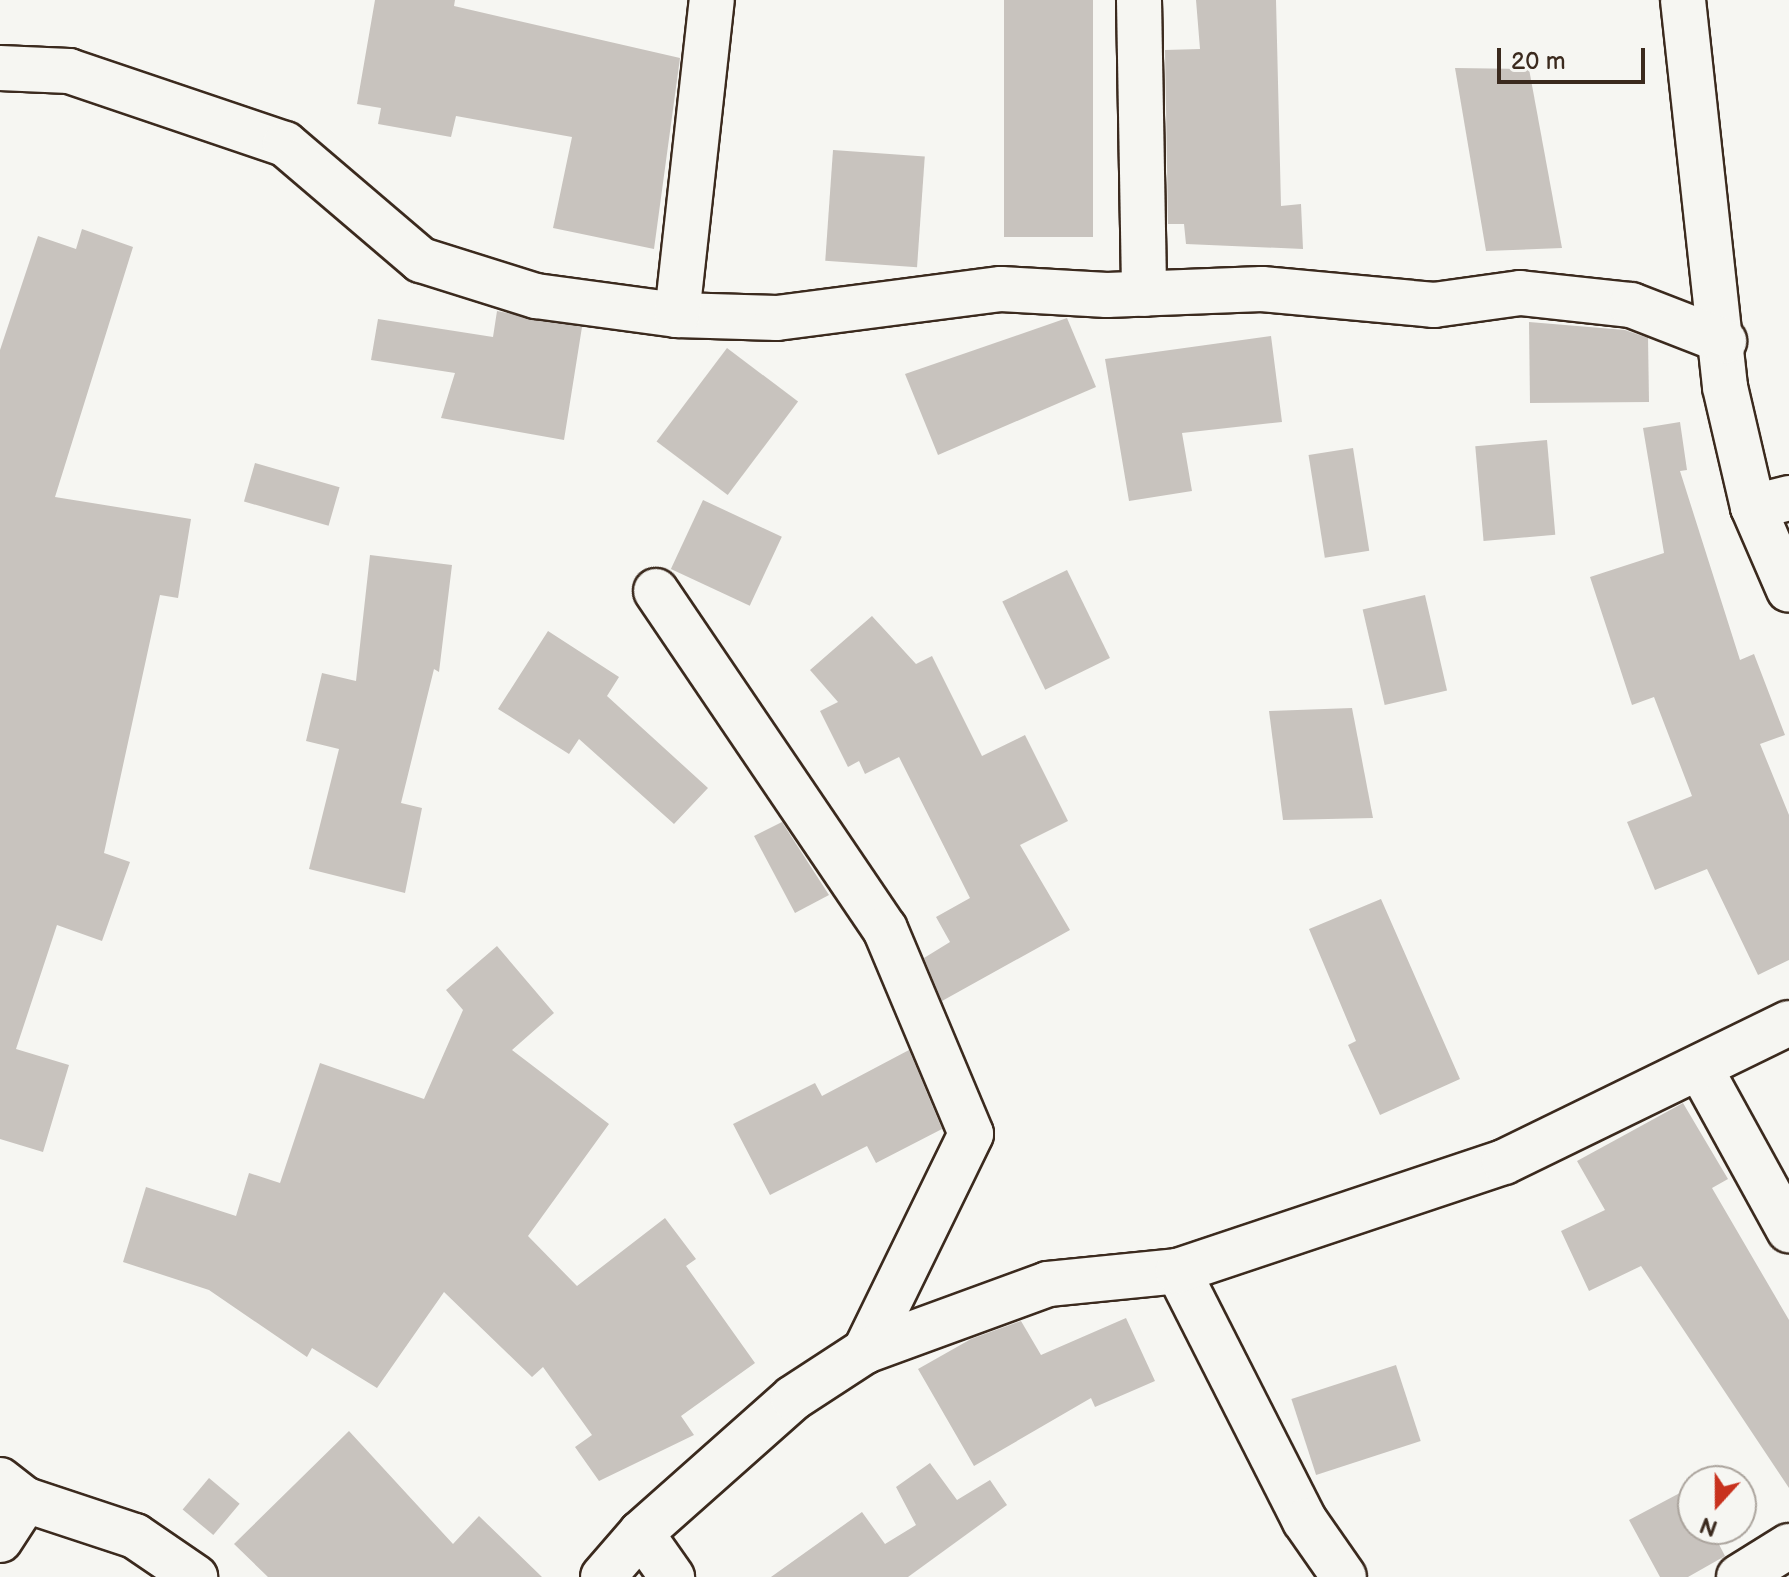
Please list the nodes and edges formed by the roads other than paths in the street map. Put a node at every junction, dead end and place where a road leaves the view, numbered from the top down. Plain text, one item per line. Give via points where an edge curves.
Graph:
1 (712, 0) edge
2 (1139, 0) edge
3 (1683, 0) edge
4 (0, 68) edge
5 (1144, 294) junction
6 (677, 315) junction
7 (1724, 341) junction
8 (1771, 502) edge
9 (1789, 590) edge
10 (656, 591) dead end
11 (1789, 1023) edge
12 (1701, 1070) junction
13 (1789, 1230) edge
14 (1178, 1271) junction
15 (865, 1351) junction
16 (13, 1490) edge
17 (641, 1533) junction
18 (0, 1540) edge
19 (1789, 1546) edge
20 (195, 1577) edge
21 (603, 1577) edge
22 (672, 1577) edge
23 (1344, 1577) edge
24 (1739, 1577) edge

1 - 6 street
2 - 5 street
3 - 7 street
4 - 6 street via 69,71 285,144 421,260 536,296
5 - 6 street via 1001,289 777,318
5 - 7 street via 1262,289 1434,305 1520,293 1631,305
7 - 8 street via 1725,387
8 - 9 street
10 - 15 street via 885,929 971,1134
11 - 12 street
12 - 13 street
12 - 14 street via 1504,1162
14 - 15 street via 1048,1284
14 - 23 street via 1305,1521
15 - 17 street via 793,1398
16 - 18 street
16 - 20 street via 135,1536
17 - 21 street
17 - 22 street
19 - 24 street

